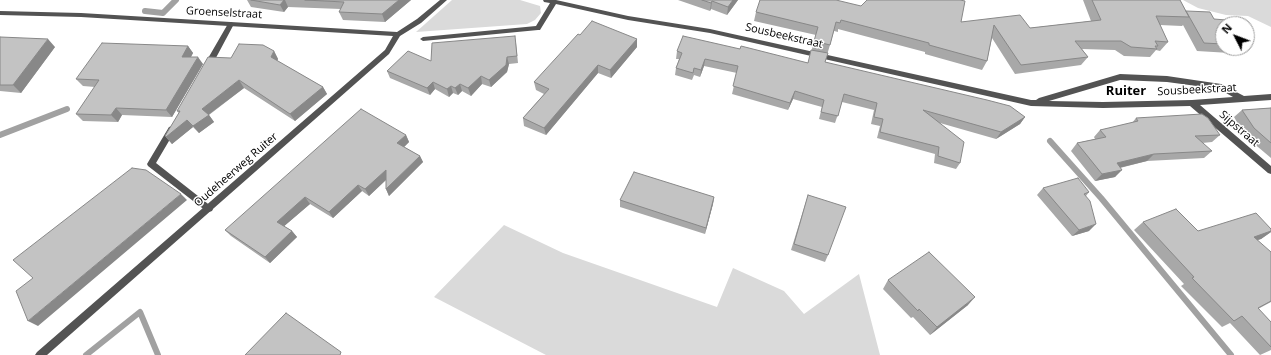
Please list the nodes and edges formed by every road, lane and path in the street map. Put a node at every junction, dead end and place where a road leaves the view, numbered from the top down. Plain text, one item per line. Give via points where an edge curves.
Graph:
1 (444, 0) edge
2 (546, 0) edge
3 (554, 2) junction
4 (0, 13) edge
5 (231, 24) junction
6 (398, 34) junction
7 (423, 38) dead end
8 (205, 71) edge
9 (1271, 97) edge
10 (1243, 99) junction
11 (1031, 103) junction
12 (1192, 103) junction
13 (174, 124) edge
14 (1271, 171) edge
15 (209, 209) junction
16 (40, 355) edge

1 - 6 street, Oudeheerweg Ruiter via 419,21
2 - 3 street, Sousbeekstraat
3 - 7 street via 538,28
3 - 11 street, Sousbeekstraat via 628,18 710,31
4 - 5 street, Groenselstraat
5 - 6 street, Groenselstraat
5 - 8 street
6 - 15 street, Oudeheerweg Ruiter via 387,52
9 - 10 street, Sousbeekstraat
10 - 11 street, Sousbeekstraat via 1221,87 1167,79 1120,77
10 - 12 street, Sousbeekstraat
11 - 12 street, Sousbeekstraat
12 - 14 street, Sijpstraat
13 - 15 street via 152,164
15 - 16 street, Oudeheerweg Ruiter

